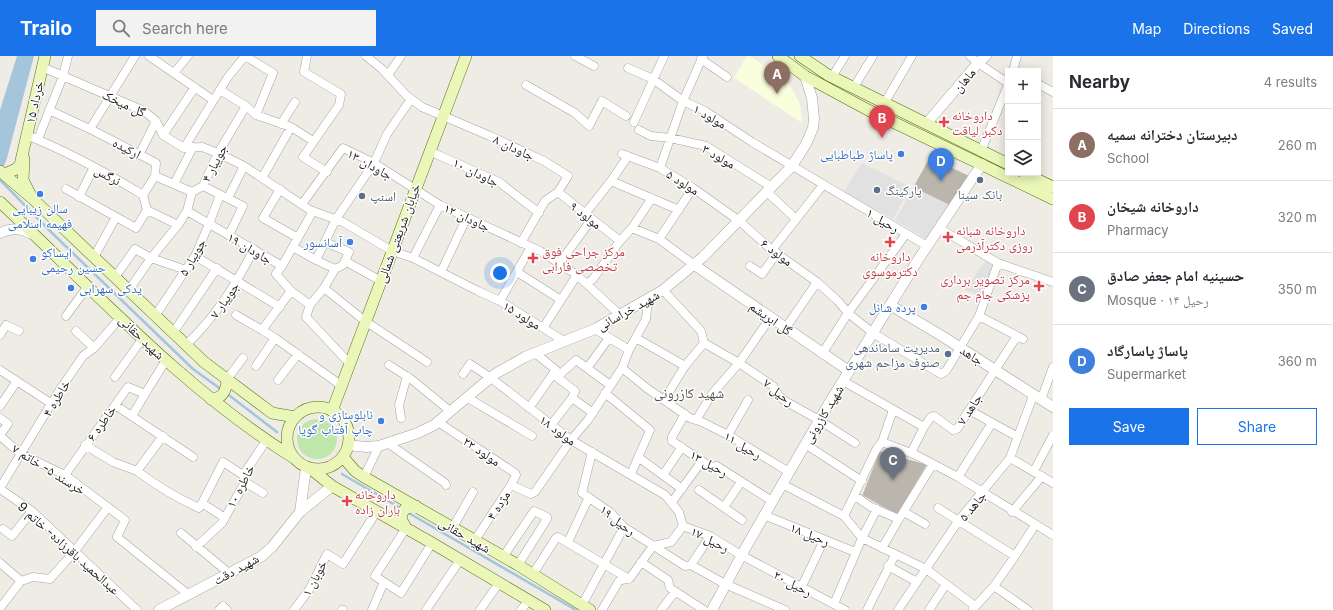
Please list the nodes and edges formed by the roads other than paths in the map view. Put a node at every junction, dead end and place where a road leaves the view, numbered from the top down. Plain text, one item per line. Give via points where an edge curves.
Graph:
1 (68, 56) edge
2 (149, 56) edge
3 (188, 56) edge
4 (245, 56) edge
5 (307, 56) edge
6 (366, 56) edge
7 (401, 56) edge
8 (466, 56) edge
9 (575, 56) edge
10 (664, 56) edge
11 (778, 56) edge
12 (845, 56) edge
13 (873, 56) edge
14 (912, 56) edge
15 (970, 56) edge
16 (986, 56) edge
17 (1017, 56) edge
18 (132, 57) edge
19 (803, 57) edge
20 (702, 58) edge
21 (43, 61) edge
22 (978, 63) junction
23 (594, 66) dead end
24 (628, 68) dead end
25 (1014, 68) edge
26 (174, 73) junction
27 (388, 75) junction
28 (63, 76) junction
29 (805, 76) junction
30 (727, 77) dead end
31 (832, 77) junction
32 (653, 79) junction
33 (1005, 82) edge
34 (526, 85) dead end
35 (1041, 86) edge
36 (195, 87) junction
37 (854, 87) junction
38 (220, 90) junction
39 (1005, 91) edge
40 (1053, 92) edge
41 (110, 97) junction
42 (411, 99) junction
43 (213, 100) junction
44 (683, 101) junction
45 (295, 102) dead end
46 (885, 102) junction
47 (246, 106) junction
48 (49, 110) junction
49 (442, 114) junction
50 (256, 115) junction
51 (626, 116) dead end
52 (156, 121) junction
53 (634, 122) dead end
54 (927, 123) junction
55 (281, 124) junction
56 (291, 127) junction
57 (90, 129) junction
58 (639, 130) dead end
59 (26, 135) junction
60 (162, 135) junction
61 (670, 138) junction
62 (38, 139) junction
63 (314, 141) junction
64 (193, 147) junction
65 (24, 148) junction
66 (184, 148) junction
67 (981, 150) junction
68 (429, 151) junction
69 (218, 153) junction
70 (139, 155) junction
71 (1005, 162) edge
72 (374, 163) junction
73 (982, 164) junction
74 (244, 166) junction
75 (792, 166) junction
76 (94, 167) junction
77 (660, 168) junction
78 (326, 172) junction
79 (2, 173) edge
80 (155, 176) junction
81 (1030, 176) edge
82 (262, 178) junction
83 (611, 181) junction
84 (174, 184) junction
85 (823, 185) junction
86 (203, 186) junction
87 (1053, 187) edge
88 (693, 188) junction
89 (280, 189) junction
90 (768, 189) junction
91 (66, 190) dead end
92 (414, 190) junction
93 (192, 192) junction
94 (558, 192) junction
95 (143, 195) junction
96 (79, 197) junction
97 (224, 197) junction
98 (652, 198) junction
99 (33, 199) junction
100 (1053, 199) edge
101 (0, 202) edge
102 (302, 204) junction
103 (440, 205) junction
104 (147, 210) junction
105 (679, 210) junction
106 (187, 211) junction
107 (313, 211) junction
108 (539, 213) junction
109 (584, 215) junction
110 (116, 217) junction
111 (467, 217) junction
112 (336, 219) junction
113 (796, 219) junction
114 (592, 220) junction
115 (738, 220) junction
116 (210, 224) junction
117 (178, 225) junction
118 (632, 228) junction
119 (939, 228) junction
120 (0, 233) edge
121 (906, 234) junction
122 (35, 235) junction
123 (230, 235) junction
124 (298, 238) junction
125 (660, 239) junction
126 (620, 241) junction
127 (325, 242) junction
128 (521, 243) junction
129 (927, 246) junction
130 (293, 247) junction
131 (531, 247) junction
132 (254, 249) junction
133 (392, 251) junction
134 (775, 252) junction
135 (195, 256) junction
136 (94, 258) junction
137 (151, 258) junction
138 (413, 258) junction
139 (316, 260) junction
140 (345, 261) junction
141 (998, 263) junction
142 (559, 264) junction
143 (693, 264) junction
144 (282, 266) junction
145 (750, 266) dead end
146 (217, 268) junction
147 (335, 269) junction
148 (186, 270) junction
149 (442, 272) junction
150 (517, 272) junction
151 (577, 275) junction
152 (115, 277) junction
153 (238, 281) junction
154 (381, 281) junction
155 (817, 282) junction
156 (1053, 282) edge
157 (587, 284) junction
158 (88, 286) junction
159 (324, 288) junction
160 (129, 290) junction
161 (663, 290) junction
162 (291, 291) junction
163 (648, 299) junction
164 (561, 300) junction
165 (500, 301) junction
166 (310, 305) junction
167 (890, 305) junction
168 (280, 307) junction
169 (848, 313) junction
170 (236, 315) dead end
171 (66, 316) dead end
172 (155, 316) junction
173 (620, 316) junction
174 (979, 316) junction
175 (121, 317) junction
176 (770, 318) junction
177 (365, 321) junction
178 (543, 328) junction
179 (595, 329) junction
180 (785, 329) junction
181 (262, 330) junction
182 (19, 331) dead end
183 (76, 331) dead end
184 (173, 332) junction
185 (873, 332) junction
186 (0, 335) edge
187 (143, 338) junction
188 (275, 338) junction
189 (609, 338) junction
190 (636, 338) junction
191 (564, 341) junction
192 (704, 343) junction
193 (186, 345) junction
194 (960, 347) junction
195 (94, 348) junction
196 (629, 350) junction
197 (535, 353) junction
198 (298, 354) junction
199 (822, 354) junction
200 (243, 358) dead end
201 (166, 360) junction
202 (427, 362) dead end
203 (739, 363) junction
204 (350, 364) junction
205 (389, 365) dead end
206 (256, 366) dead end
207 (685, 366) junction
208 (588, 367) junction
209 (1053, 367) edge
210 (622, 368) junction
211 (0, 370) edge
212 (995, 370) junction
213 (848, 371) junction
214 (463, 374) dead end
215 (555, 375) junction
216 (407, 376) junction
217 (115, 377) dead end
218 (226, 378) junction
219 (491, 378) junction
220 (278, 380) dead end
221 (17, 381) junction
222 (843, 381) junction
223 (610, 385) junction
224 (342, 386) junction
225 (605, 393) junction
226 (145, 394) junction
227 (468, 398) junction
228 (572, 398) junction
229 (1037, 398) junction
230 (211, 399) junction
231 (664, 400) junction
232 (748, 400) dead end
233 (52, 404) junction
234 (115, 405) junction
235 (0, 406) edge
236 (529, 408) junction
237 (1053, 408) edge
238 (893, 410) junction
239 (970, 410) junction
240 (332, 411) junction
241 (450, 412) junction
242 (593, 413) junction
243 (685, 414) junction
244 (132, 416) junction
245 (295, 417) junction
246 (0, 418) edge
247 (401, 418) dead end
248 (696, 420) junction
249 (819, 420) junction
250 (438, 422) junction
251 (992, 423) junction
252 (551, 425) junction
253 (924, 427) junction
254 (728, 435) junction
255 (1053, 435) edge
256 (0, 436) edge
257 (163, 436) junction
258 (532, 436) dead end
259 (1018, 437) junction
260 (571, 440) junction
261 (266, 441) junction
262 (882, 442) junction
263 (855, 443) dead end
264 (389, 444) junction
265 (805, 444) junction
266 (85, 445) junction
267 (348, 445) junction
268 (379, 446) junction
269 (682, 447) junction
270 (592, 452) junction
271 (911, 453) junction
272 (21, 454) junction
273 (193, 457) dead end
274 (343, 457) junction
275 (638, 457) junction
276 (294, 458) junction
277 (1010, 458) junction
278 (702, 461) junction
279 (933, 464) junction
280 (308, 468) junction
281 (138, 471) junction
282 (1034, 471) junction
283 (788, 472) junction
284 (631, 474) junction
285 (64, 475) junction
286 (663, 475) junction
287 (1042, 476) junction
288 (364, 477) junction
289 (958, 477) junction
290 (244, 478) junction
291 (862, 481) junction
292 (741, 482) junction
293 (782, 484) junction
294 (1053, 484) edge
295 (446, 485) dead end
296 (511, 485) junction
297 (332, 486) junction
298 (0, 488) edge
299 (682, 489) junction
300 (699, 490) dead end
301 (473, 492) dead end
302 (263, 493) dead end
303 (983, 493) junction
304 (854, 496) junction
305 (589, 497) junction
306 (772, 501) junction
307 (672, 502) junction
308 (202, 503) junction
309 (416, 506) junction
310 (108, 507) junction
311 (724, 507) junction
312 (938, 508) dead end
313 (877, 509) junction
314 (32, 511) junction
315 (377, 511) junction
316 (300, 512) junction
317 (904, 512) junction
318 (1012, 512) junction
319 (764, 515) junction
320 (844, 516) junction
321 (224, 518) junction
322 (899, 519) junction
323 (742, 520) dead end
324 (959, 520) junction
325 (925, 524) dead end
326 (1035, 525) junction
327 (683, 526) junction
328 (454, 527) junction
329 (624, 527) junction
330 (406, 528) junction
331 (1, 530) edge
332 (181, 533) dead end
333 (710, 536) junction
334 (1053, 536) edge
335 (862, 538) junction
336 (475, 540) junction
337 (824, 540) junction
338 (568, 542) junction
339 (432, 543) junction
340 (653, 546) junction
341 (196, 547) junction
342 (882, 548) junction
343 (74, 552) junction
344 (855, 552) junction
345 (741, 555) junction
346 (894, 555) junction
347 (1015, 556) junction
348 (503, 557) junction
349 (460, 560) junction
350 (642, 562) junction
351 (0, 563) edge
352 (604, 564) junction
353 (518, 565) junction
354 (691, 565) junction
355 (888, 566) junction
356 (926, 569) junction
357 (230, 574) junction
358 (533, 574) junction
359 (629, 579) junction
360 (21, 581) junction
361 (384, 582) junction
362 (917, 582) junction
363 (500, 583) junction
364 (725, 584) junction
365 (946, 584) junction
366 (994, 586) junction
367 (801, 588) junction
368 (675, 592) junction
369 (189, 595) junction
370 (529, 600) junction
371 (834, 604) junction
372 (0, 608) edge
373 (586, 608) edge
374 (974, 608) edge
375 (901, 609) edge
376 (137, 610) edge
377 (158, 610) edge
378 (219, 610) edge
379 (227, 610) edge
380 (294, 610) edge
381 (372, 610) edge
382 (426, 610) edge
383 (480, 610) edge
384 (521, 610) edge
385 (545, 610) edge
386 (602, 610) edge
387 (661, 610) edge
388 (704, 610) edge
389 (712, 610) edge
390 (786, 610) edge
391 (845, 610) edge
392 (867, 610) edge
393 (929, 610) edge
394 (1028, 610) edge

1 - 28 street
2 - 26 street
3 - 26 street
4 - 38 street
4 - 50 street via 273,73
5 - 63 street via 304,72 341,94 339,105
6 - 27 street
7 - 27 street
8 - 49 main road, خیابان شریعتی شمالی
9 - 23 street
10 - 32 street
11 - 29 main road
12 - 31 street
13 - 37 street
14 - 46 street
15 - 22 street
16 - 22 street, ماهان
17 - 25 street
18 - 41 street
19 - 31 main road
20 - 30 street
20 - 44 street
21 - 28 street, گل میخک
21 - 59 main road, ۱۵ خرداد
22 - 33 street
22 - 54 street, ماهان
24 - 32 street, مولود ۱
26 - 36 street
27 - 42 street
28 - 41 street, گل میخک
28 - 48 street
29 - 73 main road via 868,110
29 - 75 street, شهید خراسانی via 813,106 813,128
31 - 37 main road
32 - 44 street, مولود ۱
32 - 53 street
34 - 51 street via 575,113 589,126 602,101
35 - 40 street
36 - 43 street
36 - 60 street
37 - 46 main road
38 - 43 street
38 - 47 street
39 - 67 street
41 - 52 street, گل میخک via 144,111
41 - 57 street
42 - 49 street via 422,107
42 - 72 street via 387,134
43 - 66 street
44 - 61 street
44 - 75 street, مولود ۱ via 705,111
45 - 55 street
46 - 54 main road
47 - 50 street
47 - 69 street, جویبار ۴
48 - 57 street, ارکیده
48 - 62 street
49 - 68 main road, خیابان شریعتی شمالی
49 - 94 street, جاودان ۸ via 544,161 568,176
50 - 55 street
52 - 60 street, گل میخک
52 - 70 street
54 - 67 main road
55 - 56 street
56 - 63 street
56 - 82 street
57 - 70 street, ارکیده
58 - 61 street, مولود ۳ via 651,136
59 - 62 street, نرگس
59 - 65 main road, ۱۵ خرداد
60 - 66 street
61 - 77 street
61 - 90 street, مولود ۳ via 706,146
62 - 76 street, نرگس
63 - 78 street via 303,156
64 - 66 street
64 - 69 street via 202,147
64 - 84 street
65 - 79 main road via 20,165 16,169
65 - 99 main road via 23,180
67 - 71 main road
68 - 92 main road, خیابان شریعتی شمالی
68 - 108 street, جاودان ۱۰ via 499,182
69 - 74 street
69 - 86 street, جویبار ۴
70 - 80 street, ارکیده via 156,163
72 - 78 street, جاودان ۱۳ via 343,148
72 - 92 street, جاودان ۱۳
72 - 112 street
73 - 100 main road
73 - 119 street, شهید کازرونی
74 - 82 street
74 - 97 street, جویبار ۵
75 - 85 street, مولود ۱
75 - 90 street, شهید خراسانی
76 - 95 street, نرگس
76 - 96 street
77 - 83 street, مولود ۵ via 625,155
77 - 88 street, مولود ۵
78 - 102 street, جاودان ۱۳
79 - 99 main road, شهید حقانی
80 - 84 street
80 - 95 street
81 - 87 main road
82 - 89 street
83 - 98 street
83 - 109 street
84 - 93 street
85 - 113 street
85 - 121 street, رحیل ۱
86 - 93 street, جویبار ۴
86 - 97 street
88 - 105 street
88 - 115 street, مولود ۵
89 - 102 street
89 - 124 street via 262,218
90 - 113 street, مولود ۳
90 - 115 street, شهید خراسانی
91 - 96 street
92 - 103 street, جاودان ۱۲
92 - 133 main road, خیابان شریعتی شمالی
93 - 106 street, جویبار ۴
94 - 108 street via 545,201
94 - 109 street, مولود ۹
95 - 104 street
96 - 110 street
97 - 116 street, جویبار ۵
97 - 123 street via 243,206
98 - 105 street
98 - 118 street
99 - 136 main road, شهید حقانی
101 - 122 main road, شهید حقانی
102 - 107 street
103 - 111 street, جاودان ۱۲
103 - 138 street
104 - 110 street via 136,228
104 - 117 street
105 - 125 street
106 - 116 street
106 - 117 street, جویبار ۴
107 - 112 street
107 - 124 street
108 - 128 street
109 - 114 street, مولود ۹
110 - 136 street
111 - 128 street, جاودان ۱۲
111 - 149 street
112 - 127 street
112 - 133 street
113 - 134 street
114 - 126 street, مولود ۹
114 - 142 street
115 - 134 street, مولود ۶
115 - 143 street, شهید خراسانی
116 - 123 street, جاودان ۱۹
116 - 135 street, جویبار ۵
117 - 137 street, جویبار ۴
118 - 125 street
118 - 126 street
119 - 129 street, شهید کازرونی
119 - 141 street
120 - 122 street via 18,228
121 - 129 street, رحیل ۱
121 - 169 street
122 - 158 main road, شهید حقانی
123 - 132 street, جاودان ۱۹
124 - 130 street
125 - 143 street
126 - 157 street
127 - 139 street
127 - 140 street via 349,252
128 - 131 street, جاودان ۱۲
129 - 167 street, شهید کازرونی
130 - 139 street
130 - 144 street
131 - 142 street, جاودان ۱۲
131 - 150 street
132 - 144 street, جاودان ۱۹
132 - 153 street, جویبار ۷
133 - 138 street, مولود ۱۵
133 - 154 main road, خیابان شریعتی شمالی
134 - 145 street via 762,274
134 - 155 street, مولود ۶
135 - 146 street
135 - 148 street, جویبار ۵
136 - 152 main road, شهید حقانی
137 - 148 street
137 - 152 street via 135,249
137 - 160 street, جویبار ۴
138 - 149 street, مولود ۱۵
139 - 147 street
140 - 147 street
140 - 154 street
141 - 156 street
141 - 174 street
142 - 151 street, جاودان ۱۲
143 - 161 street, شهید خراسانی
143 - 176 street, گل ابریشم
144 - 162 street, جاودان ۱۹ via 276,274
146 - 153 street
146 - 184 street
147 - 159 street
148 - 172 street, جویبار ۵
149 - 165 street, مولود ۱۵
150 - 164 street
150 - 165 street
151 - 157 street, جاودان ۱۲
151 - 164 street
152 - 160 main road, شهید حقانی
153 - 168 street
153 - 193 street, جویبار ۷ via 216,314
154 - 177 main road, خیابان شریعتی شمالی
155 - 169 street, مولود ۶
155 - 180 street
157 - 173 street, جاودان ۱۲
158 - 171 street
158 - 175 main road, شهید حقانی
159 - 166 street
159 - 177 street
160 - 172 main road, شهید حقانی
161 - 163 street, شهید خراسانی
161 - 192 street via 701,331
162 - 166 street, جاودان ۱۹
162 - 168 street
163 - 173 street, شهید خراسانی
163 - 190 street via 646,319
164 - 178 street
165 - 178 street, مولود ۱۵
166 - 204 street via 306,317
167 - 185 street, شهید کازرونی
167 - 194 street, جاهد
168 - 181 street
169 - 185 street, مولود ۶
169 - 199 street
170 - 181 street
172 - 184 main road, شهید حقانی
173 - 179 street, شهید خراسانی
174 - 194 street
174 - 212 street, جاهد ۷ via 1020,337
175 - 187 main road, شهید حقانی
175 - 195 street, خاطره ۴
176 - 180 street, گل ابریشم
176 - 203 street
177 - 202 street
177 - 204 main road, خیابان شریعتی شمالی
178 - 191 street, مولود ۱۵
179 - 189 street
179 - 191 street, شهید خراسانی
180 - 199 street, گل ابریشم
181 - 188 street
182 - 186 street via 6,325
183 - 195 street
184 - 193 main road, شهید حقانی
185 - 194 street, مولود ۶ via 941,374
185 - 213 street, شهید کازرونی
187 - 201 main road, شهید حقانی
187 - 217 street
188 - 198 street
188 - 206 street
189 - 196 street
189 - 208 street
190 - 196 street
190 - 207 street
191 - 197 street, شهید خراسانی
192 - 203 street, رحیل ۷
192 - 207 street
193 - 218 main road, شهید حقانی
194 - 212 street, جاهد
195 - 233 street, خاطره ۴ via 83,356
196 - 210 street
197 - 215 street via 556,370
197 - 219 street, شهید خراسانی
198 - 220 street
198 - 224 street
199 - 213 street, گل ابریشم
200 - 218 street
201 - 226 street, خاطره ۶
201 - 230 main road, شهید حقانی
203 - 248 street via 712,394
203 - 249 street, رحیل ۷ via 773,386 785,401
204 - 224 main road, خیابان شریعتی شمالی
205 - 216 street
207 - 231 street
208 - 215 street via 575,360
208 - 223 street
209 - 229 street, جاهد ۵
210 - 223 street
210 - 231 street, رحیل ۱۱
211 - 221 street
212 - 229 street, جاهد
212 - 239 street, جاهد ۷
213 - 222 street, شهید کازرونی
214 - 219 street, مولود ۱۸ via 470,364
215 - 228 street via 576,392
215 - 236 street
216 - 241 street
216 - 247 street via 399,405
218 - 230 main road via 227,384 223,394 219,398
218 - 245 main road, شهید حقانی via 272,412
219 - 227 street, شهید خراسانی
219 - 236 street, مولود ۱۸
221 - 233 street
221 - 235 street
222 - 238 street
222 - 249 street, شهید کازرونی
223 - 225 street
224 - 240 main road, خیابان شریعتی شمالی
225 - 242 street
225 - 275 street via 650,430
226 - 234 street, خاطره ۶ via 128,387
226 - 244 street, خاطره ۶
227 - 241 street, شهید خراسانی
227 - 258 street
228 - 242 street
228 - 252 street
229 - 237 street, جاهد
229 - 259 street, جاهد ۵
230 - 261 main road, شهید حقانی
231 - 243 street, رحیل ۱۱
232 - 254 street
233 - 272 street, خاطره ۴
234 - 244 street
234 - 266 street, خاطره ۶
236 - 252 street, مولود ۱۸
238 - 253 street
238 - 262 street
239 - 251 street
239 - 253 street, جاهد ۷ via 957,429 953,430 934,416
240 - 245 main road via 317,407 308,408
240 - 267 main road via 346,424 349,431
241 - 250 street, شهید خراسانی
242 - 260 street
243 - 248 street, رحیل ۱۱
243 - 269 street, رحیل ۱۳ via 671,439
244 - 257 street
245 - 276 main road via 287,433 289,451
246 - 256 street, خرسند ۵- خاتم ۷ via 8,424
248 - 254 street, رحیل ۱۱
249 - 263 street, رحیل ۷
249 - 265 street, شهید کازرونی
250 - 264 street, شهید خراسانی
250 - 296 street, مولود ۲۲ via 514,473 516,475
251 - 259 street
251 - 289 street
252 - 260 street, مولود ۱۸
253 - 271 street
254 - 283 street, رحیل ۱۱
255 - 282 street
256 - 272 street, خرسند ۵- خاتم ۷
257 - 273 street
257 - 281 street
259 - 277 street, جاهد ۵
260 - 270 street, مولود ۱۸
260 - 296 street, مژده ۴ via 534,492 531,494
261 - 276 main road, شهید حقانی
261 - 290 street, خاطره ۱۰
262 - 271 street
262 - 291 street
264 - 268 street, شهید خراسانی
264 - 295 street
265 - 283 street, شهید کازرونی
265 - 291 street
266 - 281 street via 113,462
266 - 285 street, خاطره ۶
267 - 268 street, شهید خراسانی
267 - 274 main road
268 - 288 street
269 - 278 street, رحیل ۱۳
269 - 286 street
270 - 284 street, مولود ۱۸
270 - 305 street, رحیل ۱۹ via 582,493
271 - 279 street
272 - 285 street, خرسند ۵- خاتم ۷
272 - 298 street, خاطره ۴
274 - 280 main road via 330,467
274 - 288 main road, شهید حقانی
275 - 284 street
275 - 286 street
276 - 280 main road
277 - 282 street
277 - 303 street, جاهد ۵
278 - 292 street, رحیل ۱۳ via 712,467 717,466
278 - 299 street
279 - 289 street
279 - 317 street
280 - 297 main road, شهید حقانی
280 - 316 street
281 - 308 street via 179,499 199,508
282 - 287 street
283 - 293 street, شهید کازرونی
284 - 307 street, رحیل ۱۷ via 666,495
285 - 310 street, خرسند ۵- خاتم ۷
286 - 299 street
287 - 294 street
287 - 318 street
288 - 309 main road, شهید حقانی
289 - 303 street
290 - 302 street
290 - 308 street via 223,462
290 - 321 street, خاطره ۱۰
291 - 304 street
292 - 306 street, رحیل ۱۳
292 - 311 street
293 - 306 street, شهید کازرونی
293 - 320 street
296 - 336 street, مژده ۴
297 - 315 main road, شهید حقانی
297 - 316 street, شهید دقت
298 - 314 street, عبدالحمید باقرزاده- خاتم 9
299 - 307 street
300 - 311 street
301 - 328 street
303 - 318 street
303 - 324 street, جاهد ۵
304 - 313 street
304 - 320 street
305 - 329 street, رحیل ۱۹ via 610,512
305 - 338 street
306 - 319 street, شهید کازرونی
307 - 327 street, رحیل ۱۷ via 679,512
308 - 321 street
309 - 328 main road, شهید حقانی
309 - 330 main road via 406,508 402,513 401,519
310 - 343 street
310 - 369 street, خرسند ۵- خاتم ۷ via 125,520 117,537
311 - 323 street
312 - 324 street
313 - 322 street
313 - 335 street
314 - 331 street via 12,536
314 - 343 street, عبدالحمید باقرزاده- خاتم 9
315 - 330 main road, شهید حقانی
315 - 380 street, خوبان ۱ via 343,564 327,554 309,590
316 - 357 street, شهید دقت via 262,556
317 - 322 street
317 - 325 street
318 - 326 street
319 - 337 street, رحیل ۱۸
319 - 345 street, شهید کازرونی
320 - 335 street
321 - 341 street, خاطره ۱۰ via 222,523
322 - 342 street
324 - 347 street
324 - 356 street, جاهد ۵
326 - 334 street
326 - 347 street
327 - 333 street, رحیل ۱۷
327 - 340 street via 670,542
328 - 336 main road, شهید حقانی
329 - 340 street, رحیل ۱۹
329 - 352 street
330 - 339 main road, شهید حقانی
330 - 361 street via 375,576
332 - 341 street
333 - 345 street, رحیل ۱۷
333 - 354 street
335 - 342 street
335 - 344 street
336 - 348 main road, شهید حقانی
337 - 344 street, رحیل ۱۸
337 - 367 street
338 - 352 street
338 - 358 street via 556,538
339 - 349 main road, شهید حقانی
339 - 361 street via 401,593
340 - 350 street
340 - 354 street, رحیل ۱۹ via 685,566
341 - 357 street
342 - 346 street
343 - 360 street via 50,579 33,577
343 - 376 street, عبدالحمید باقرزاده- خاتم 9
344 - 371 street
345 - 364 street, شهید کازرونی
345 - 367 street, رحیل ۲۰
346 - 355 street
346 - 356 street
347 - 366 street
348 - 353 main road, شهید حقانی
348 - 353 street via 534,511 548,519
349 - 363 main road, شهید حقانی
349 - 382 street
350 - 359 street
350 - 368 street via 668,580 669,588
351 - 360 street
352 - 359 street
352 - 373 street
353 - 358 main road, شهید حقانی
354 - 364 street, رحیل ۱۹
355 - 362 street
355 - 392 street
356 - 362 street, جاهد ۵
356 - 365 street
357 - 369 street, شهید دقت
358 - 373 main road, شهید حقانی
359 - 386 street via 619,581
360 - 372 street
361 - 381 street
362 - 375 street, جاهد ۵
363 - 370 main road, شهید حقانی
363 - 383 street
364 - 389 street, شهید کازرونی
364 - 390 street, رحیل ۱۹
365 - 374 street
365 - 393 street
366 - 374 street
366 - 394 street
367 - 371 street, رحیل ۲۰
368 - 387 street
368 - 388 street
369 - 377 street, شهید دقت
370 - 384 street
370 - 385 main road, شهید حقانی
371 - 391 street, رحیل ۲۰
378 - 379 street via 223,606

